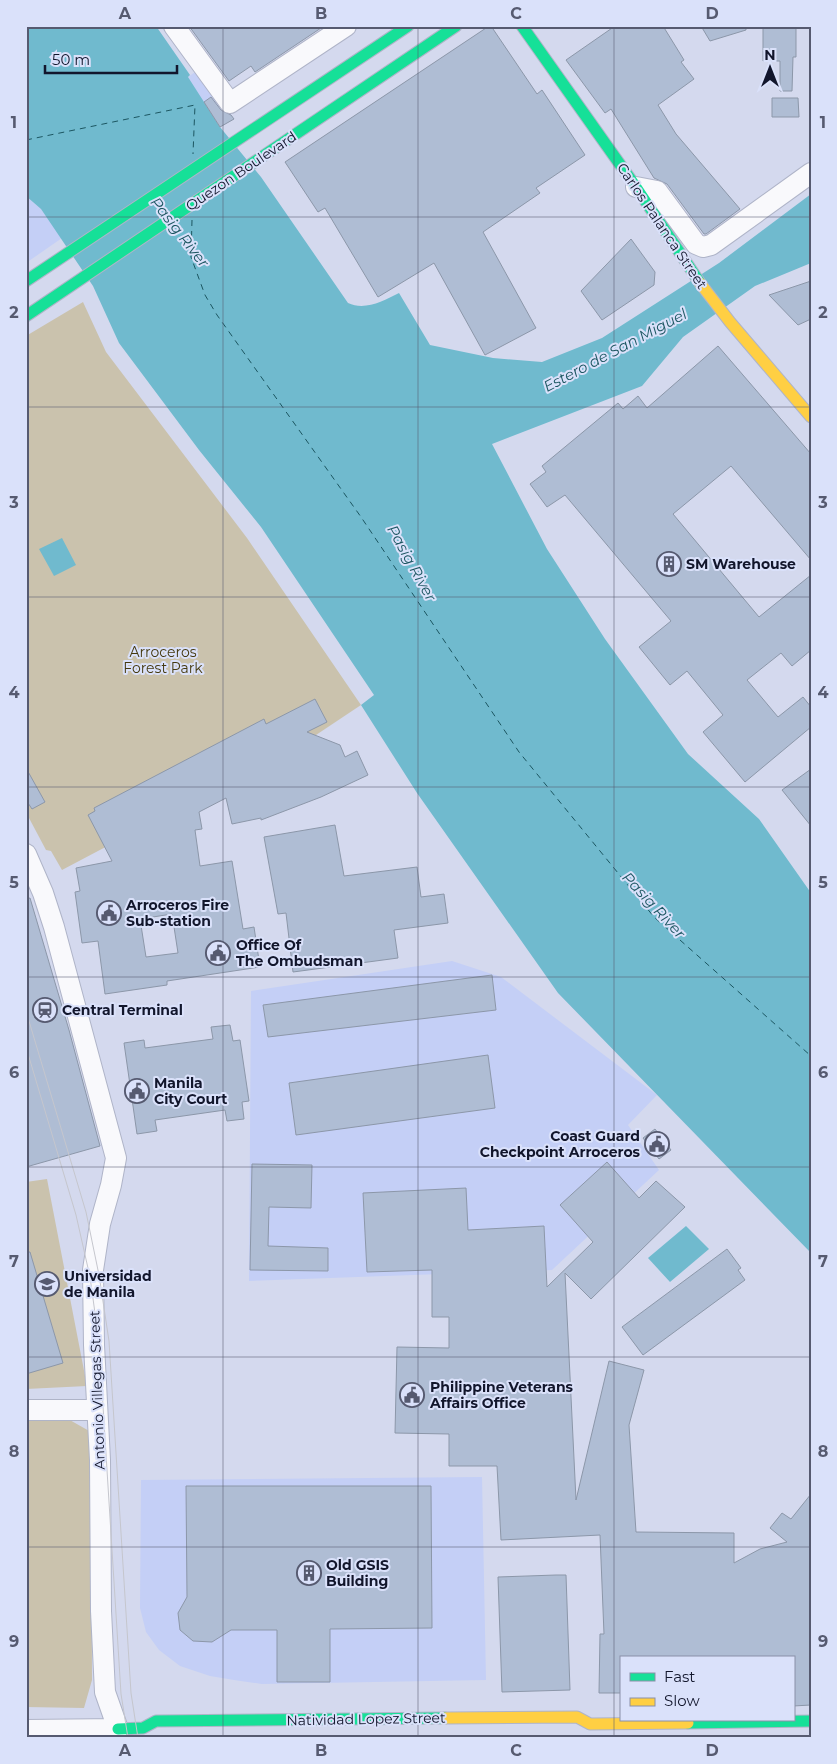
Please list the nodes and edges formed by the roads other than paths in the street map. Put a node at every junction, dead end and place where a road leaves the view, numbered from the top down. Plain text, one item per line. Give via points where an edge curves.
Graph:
1 (174, 26) edge
2 (346, 26) edge
3 (408, 26) edge
4 (456, 26) edge
5 (541, 26) edge
6 (526, 31) edge
7 (811, 173) edge
8 (636, 187) junction
9 (26, 281) edge
10 (26, 316) edge
11 (811, 417) edge
12 (26, 855) edge
13 (26, 1410) edge
14 (97, 1410) junction
15 (494, 1717) junction
16 (463, 1718) junction
17 (794, 1721) edge
18 (811, 1721) edge
19 (736, 1722) edge
20 (661, 1723) junction
21 (590, 1724) junction
22 (26, 1730) edge
23 (578, 1731) dead end
24 (119, 1733) edge
25 (141, 1733) edge
26 (464, 1733) dead end
27 (495, 1733) dead end
28 (157, 1736) dead end
29 (666, 1738) edge

1 - 2 street via 230,103
3 - 9 street, Quezon Boulevard
4 - 10 street, Quezon Boulevard
5 - 6 street
6 - 8 street, Carlos Palanca Street
7 - 8 street via 703,247 696,244 657,192
8 - 11 street, Carlos Palanca Street via 695,276
12 - 14 street, Antonio Villegas Street via 51,919 116,1158 100,1224 94,1270
13 - 14 street
14 - 24 street, Antonio Villegas Street via 105,1692
15 - 16 street, Natividad Lopez Street
15 - 21 street, Natividad Lopez Street via 578,1717
15 - 27 street
16 - 25 street, Natividad Lopez Street via 156,1721
16 - 26 street
17 - 18 street, Natividad Lopez Street
19 - 20 street, Natividad Lopez Street
20 - 21 street, Natividad Lopez Street
20 - 29 street
21 - 23 street, Natividad Lopez Street
22 - 24 street, Natividad Lopez Street
24 - 25 street, Natividad Lopez Street
25 - 28 street

